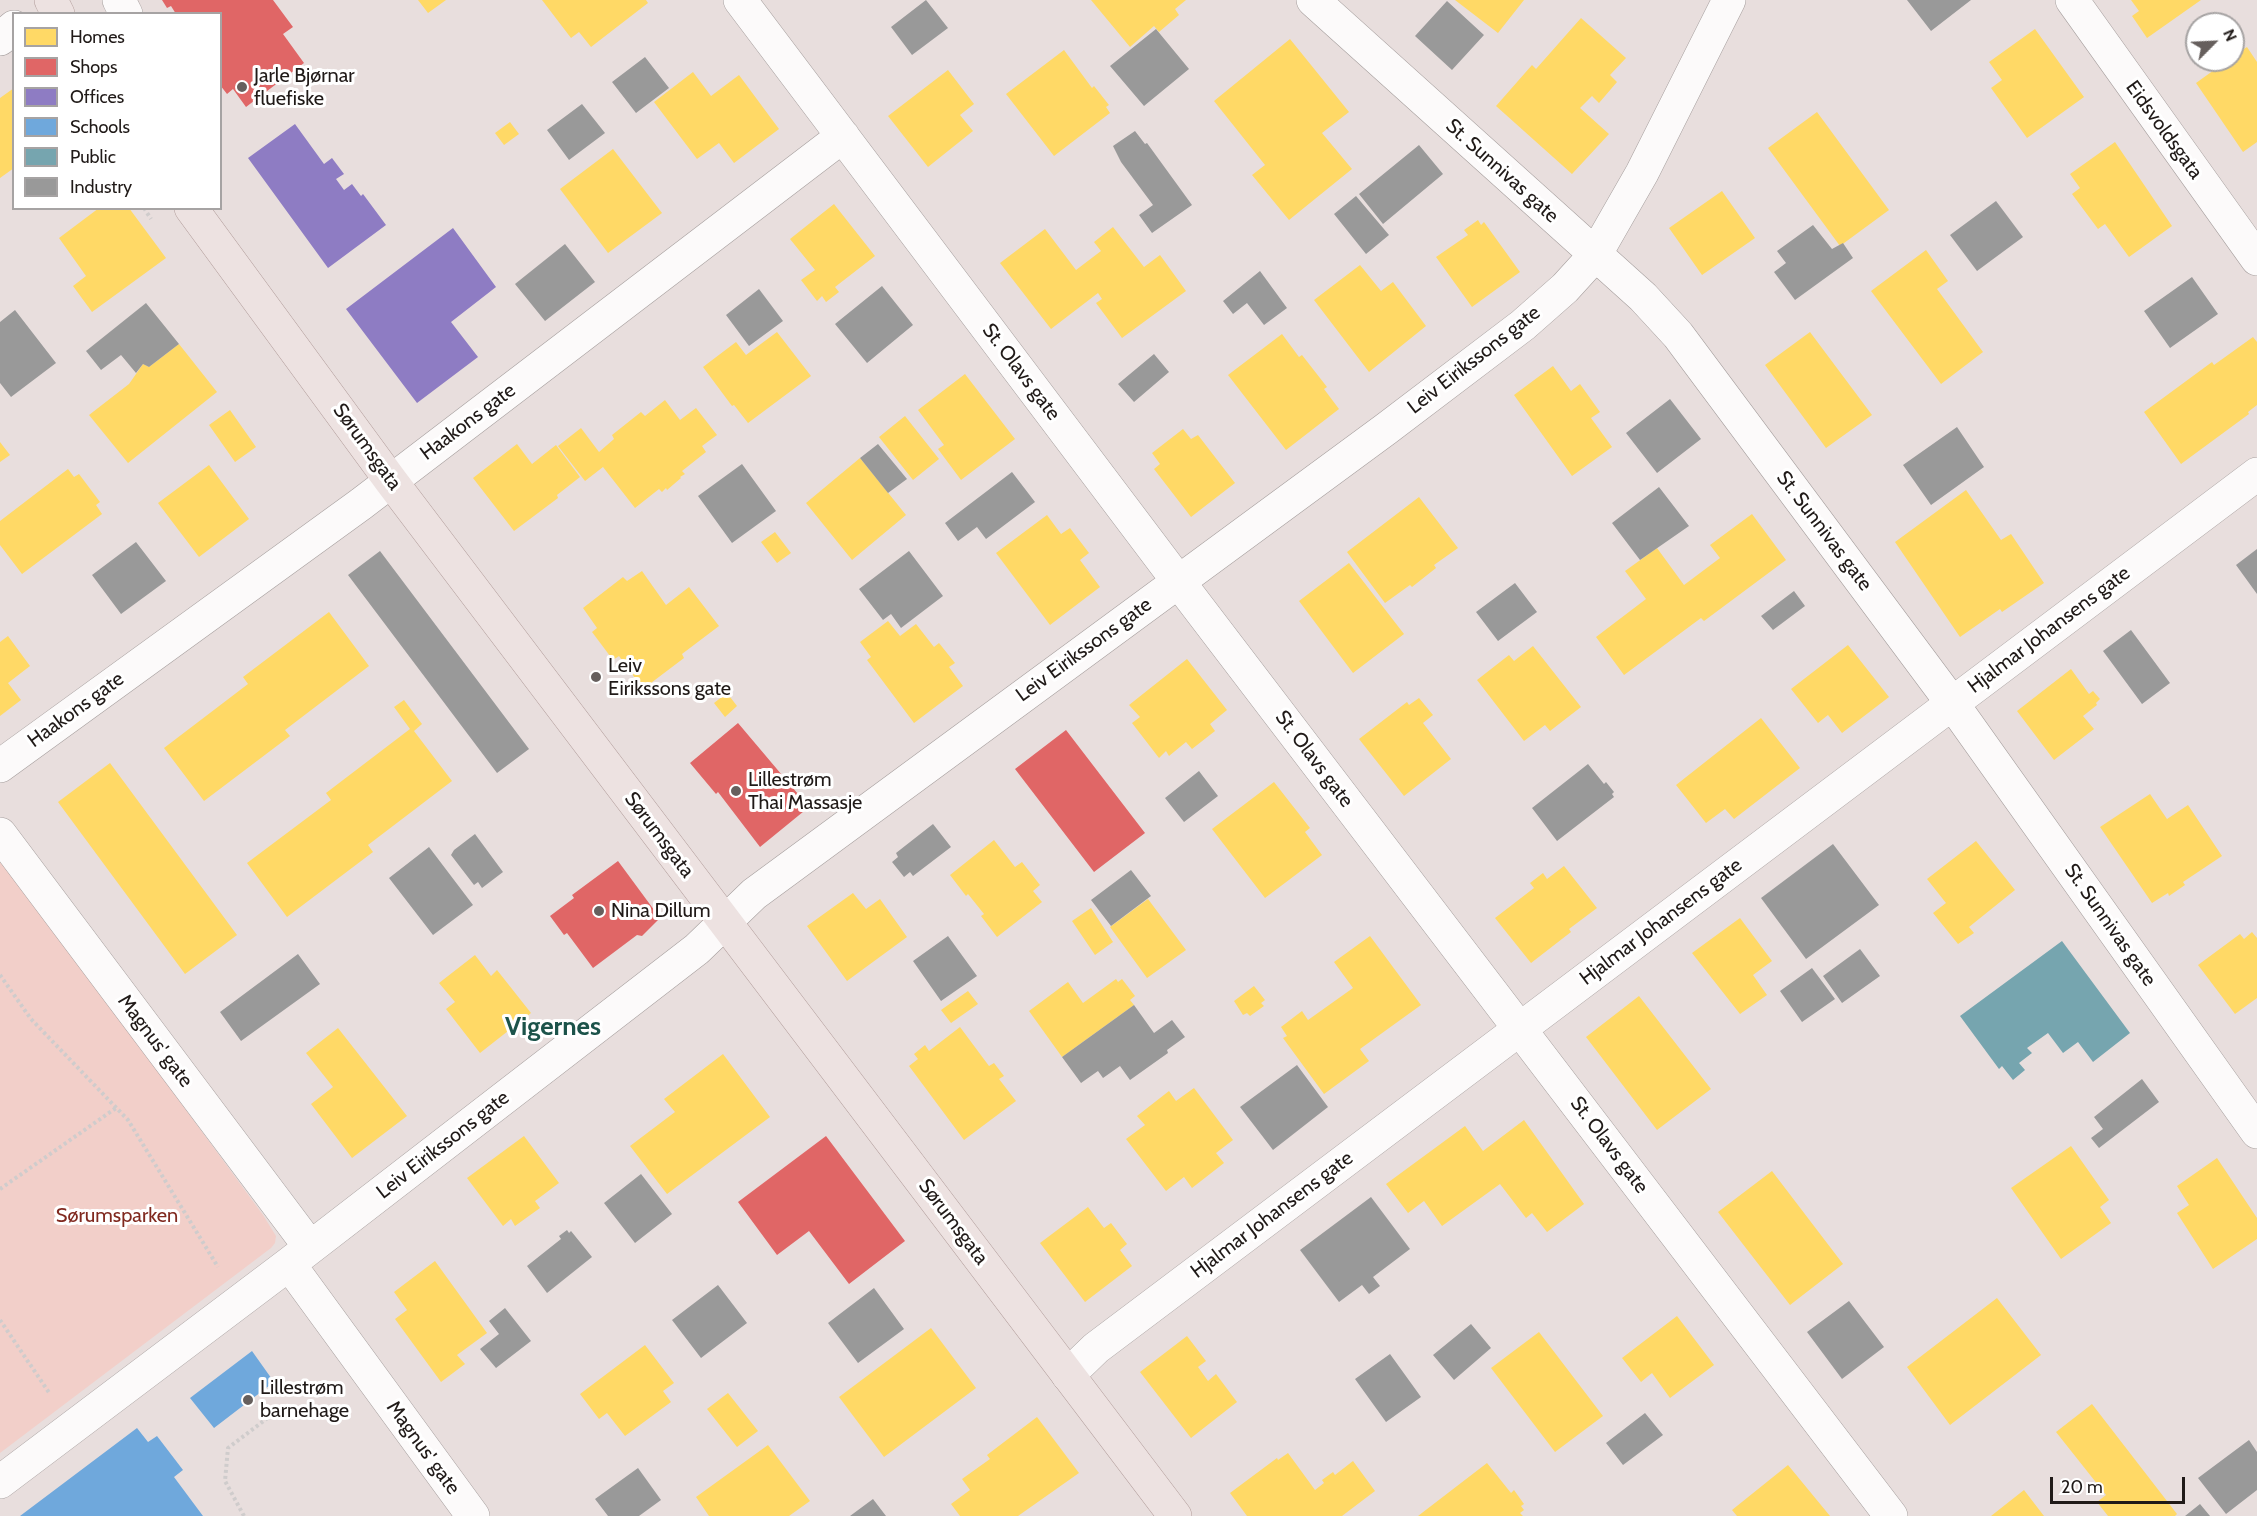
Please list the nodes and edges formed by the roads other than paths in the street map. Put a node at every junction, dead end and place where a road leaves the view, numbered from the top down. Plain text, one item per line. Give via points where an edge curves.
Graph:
1 (740, 0) edge
2 (1313, 0) edge
3 (1729, 0) edge
4 (2072, 0) edge
5 (12, 29) edge
6 (0, 39) edge
7 (843, 136) junction
8 (204, 217) edge
9 (1595, 255) junction
10 (2257, 259) edge
11 (2257, 474) edge
12 (391, 481) junction
13 (1178, 581) junction
14 (1952, 703) junction
15 (0, 766) edge
16 (0, 834) edge
17 (726, 922) junction
18 (1521, 1028) junction
19 (2257, 1132) edge
20 (299, 1255) junction
21 (1068, 1375) junction
22 (0, 1482) edge
23 (473, 1516) edge
24 (1175, 1516) edge
25 (1891, 1516) edge

1 - 7 street, St. Olavs gate
2 - 9 street, St. Sunnivas gate
3 - 9 street, Leiv Eirikssons gate via 1642,173
4 - 10 street, Eidsvoldsgata
5 - 6 street
7 - 12 street, Haakons gate
7 - 13 street, St. Olavs gate
8 - 12 main road, Sørumsgata
9 - 13 street, Leiv Eirikssons gate via 1523,325
9 - 14 street, St. Sunnivas gate via 1643,297 1678,335
11 - 14 street, Hjalmar Johansens gate
12 - 15 street, Haakons gate
12 - 17 main road, Sørumsgata
13 - 17 street, Leiv Eirikssons gate via 754,894
13 - 18 street, St. Olavs gate
14 - 18 street, Hjalmar Johansens gate
14 - 19 street, St. Sunnivas gate
16 - 20 street, Magnus' gate
17 - 20 street, Leiv Eirikssons gate via 697,949
17 - 21 main road, Sørumsgata
18 - 21 street, Hjalmar Johansens gate via 1096,1347
18 - 25 street, St. Olavs gate
20 - 22 street, Leiv Eirikssons gate
20 - 23 street, Magnus' gate
21 - 24 main road, Sørumsgata

